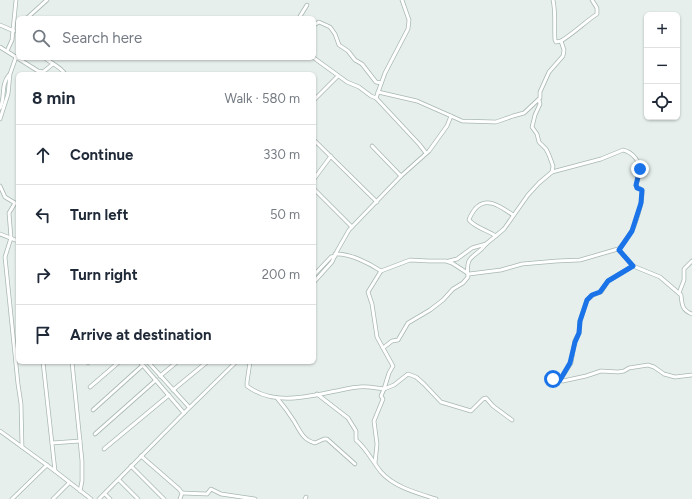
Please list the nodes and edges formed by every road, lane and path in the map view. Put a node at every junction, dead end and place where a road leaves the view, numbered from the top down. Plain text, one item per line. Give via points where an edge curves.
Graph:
1 (16, 0) edge
2 (47, 0) edge
3 (402, 0) edge
4 (553, 0) edge
5 (592, 0) edge
6 (307, 4) dead end
7 (30, 16) edge
8 (299, 16) edge
9 (316, 23) edge
10 (0, 25) edge
11 (14, 32) junction
12 (16, 35) edge
13 (561, 41) junction
14 (0, 47) edge
15 (7, 51) junction
16 (16, 57) joint
17 (20, 60) edge
18 (48, 60) edge
19 (316, 60) edge
20 (53, 64) junction
21 (38, 72) edge
22 (44, 72) edge
23 (64, 72) edge
24 (10, 75) junction
25 (338, 76) junction
26 (381, 83) junction
27 (378, 92) junction
28 (316, 98) edge
29 (376, 98) junction
30 (539, 100) junction
31 (2, 108) edge
32 (451, 116) junction
33 (0, 119) edge
34 (316, 142) edge
35 (372, 146) dead end
36 (426, 153) junction
37 (331, 156) junction
38 (552, 172) junction
39 (316, 176) edge
40 (401, 176) junction
41 (0, 186) edge
42 (316, 191) edge
43 (377, 202) junction
44 (513, 216) junction
45 (352, 227) junction
46 (0, 234) edge
47 (496, 236) junction
48 (11, 238) junction
49 (16, 240) edge
50 (486, 244) junction
51 (619, 250) junction
52 (335, 255) junction
53 (449, 261) junction
54 (692, 261) edge
55 (633, 266) junction
56 (381, 270) junction
57 (316, 273) edge
58 (468, 274) junction
59 (316, 280) edge
60 (679, 294) junction
61 (692, 314) edge
62 (16, 339) edge
63 (13, 340) junction
64 (383, 348) junction
65 (43, 364) edge
66 (72, 364) edge
67 (117, 364) edge
68 (150, 364) edge
69 (174, 364) edge
70 (205, 364) edge
71 (234, 364) edge
72 (250, 364) edge
73 (143, 365) joint
74 (692, 375) edge
75 (160, 376) junction
76 (548, 379) dead end
77 (156, 380) junction
78 (560, 380) junction
79 (90, 386) dead end
80 (384, 389) junction
81 (173, 390) junction
82 (317, 394) junction
83 (169, 395) junction
84 (277, 398) junction
85 (189, 407) junction
86 (93, 410) dead end
87 (184, 413) junction
88 (512, 420) dead end
89 (0, 431) edge
90 (95, 434) dead end
91 (80, 442) junction
92 (52, 443) junction
93 (22, 447) junction
94 (104, 449) dead end
95 (141, 456) junction
96 (375, 463) junction
97 (355, 464) dead end
98 (47, 465) junction
99 (131, 466) junction
100 (55, 471) junction
101 (119, 480) junction
102 (69, 483) junction
103 (80, 491) junction
104 (182, 493) junction
105 (105, 494) junction
106 (226, 494) junction
107 (162, 498) edge
108 (428, 498) edge
109 (12, 499) edge
110 (53, 499) edge
111 (91, 499) edge
112 (99, 499) edge
113 (110, 499) edge
114 (138, 499) edge
115 (180, 499) edge
116 (224, 499) edge
117 (255, 499) edge
118 (436, 499) edge

1 - 11 street
2 - 7 street
3 - 26 street via 409,26
4 - 13 street via 555,40
5 - 13 street via 598,14
6 - 8 street
9 - 26 street via 330,27 336,34 339,45 362,64 376,82
10 - 11 street
11 - 12 street
11 - 15 street
13 - 30 street via 564,50 562,56 549,72
14 - 15 street
15 - 16 street
16 - 24 street
17 - 21 street
18 - 20 street
19 - 25 street
20 - 22 street
20 - 23 street
24 - 31 street via 8,94
24 - 31 street via 2,87
25 - 28 street
25 - 29 street
26 - 27 street
27 - 29 street
27 - 32 street via 417,101
29 - 36 street
30 - 32 street via 524,113 496,122 462,121
30 - 38 street via 532,127 549,155 553,166
31 - 33 street
32 - 36 street via 438,140
34 - 37 street
35 - 40 street
36 - 40 street
37 - 39 street
37 - 43 street
38 - 44 street via 528,195
38 - 51 street via 601,159 623,150 633,155 640,169 636,186 642,190 643,195 632,231
40 - 43 street
41 - 48 street via 5,197 14,203 9,213
42 - 45 street
43 - 45 street
44 - 47 street
44 - 47 street via 491,203 476,208 469,220 475,226
45 - 52 street
46 - 48 street
47 - 50 street
48 - 49 street
48 - 63 street via 5,257
50 - 53 street via 472,248 457,259
50 - 58 street via 469,260 466,269
51 - 55 street
51 - 58 street via 580,260 522,264 501,270
52 - 56 street via 348,256
52 - 57 street
52 - 59 street via 330,266
53 - 56 street via 410,260
53 - 58 street
54 - 60 street via 684,268 684,280
55 - 60 street via 660,277
55 - 78 street via 608,281 600,292 587,300 570,363
56 - 64 street via 368,292 377,337
58 - 64 street via 463,283 452,289 430,310 408,323 398,340
60 - 61 street via 682,306
62 - 63 street
63 - 93 street via 21,404
64 - 80 street via 393,366
65 - 92 street
66 - 91 street
67 - 79 street
68 - 75 street
69 - 75 street
70 - 81 street
71 - 85 street
72 - 84 street via 247,386
73 - 77 street
73 - 86 street
74 - 78 street via 675,377 648,365
75 - 81 street
76 - 78 street
77 - 83 street
77 - 90 street
80 - 82 street via 360,387
80 - 88 street via 408,374 428,387 441,402 471,411 486,398
80 - 96 street via 382,403 374,421 377,444
81 - 85 street
82 - 84 street via 299,398
82 - 96 street via 348,418 356,431 356,440
83 - 87 street
83 - 94 street
84 - 97 street via 301,434 316,443 327,439
85 - 87 street
87 - 95 street
89 - 93 street
91 - 92 street
91 - 103 street
92 - 100 street
93 - 98 street
95 - 99 street
95 - 104 street
96 - 108 street via 393,483
98 - 100 street
98 - 109 street
99 - 101 street
99 - 107 street
100 - 102 street
101 - 105 street
101 - 114 street
102 - 103 street
102 - 110 street
103 - 111 street
104 - 106 street via 207,494 211,489
104 - 115 street
105 - 112 street
105 - 113 street
106 - 116 street
106 - 117 street
108 - 118 street

